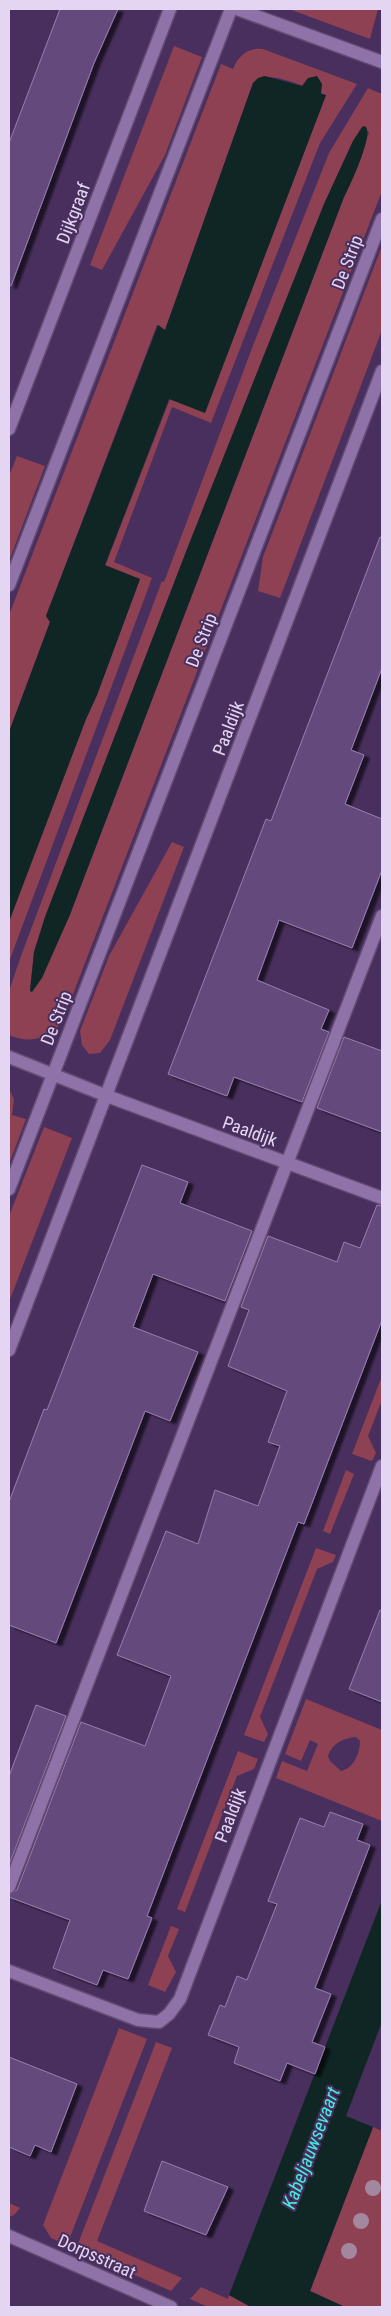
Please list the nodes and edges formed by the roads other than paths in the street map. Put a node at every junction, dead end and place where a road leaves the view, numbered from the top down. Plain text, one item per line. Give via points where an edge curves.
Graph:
1 (170, 9) edge
2 (231, 9) edge
3 (237, 9) edge
4 (382, 62) edge
5 (382, 219) edge
6 (382, 371) edge
7 (9, 429) edge
8 (9, 585) edge
9 (382, 916) edge
10 (9, 1057) edge
11 (53, 1074) junction
12 (106, 1096) junction
13 (287, 1163) junction
14 (9, 1189) edge
15 (382, 1198) edge
16 (9, 1350) edge
17 (382, 1466) edge
18 (9, 1887) edge
19 (9, 1971) edge
20 (9, 2236) edge
21 (172, 2307) edge

1 - 7 street, Dijkgraaf
2 - 8 street
3 - 4 street
5 - 11 street, De Strip
6 - 12 street, Paaldijk
9 - 13 street
10 - 11 street, De Strip
11 - 12 street, Paaldijk
11 - 14 street, De Strip
12 - 13 street, Paaldijk
12 - 16 street, Paaldijk
13 - 15 street, Paaldijk
13 - 18 street
17 - 19 street, Paaldijk via 180,1999 169,2014 159,2022 138,2020
20 - 21 street, Dorpsstraat

